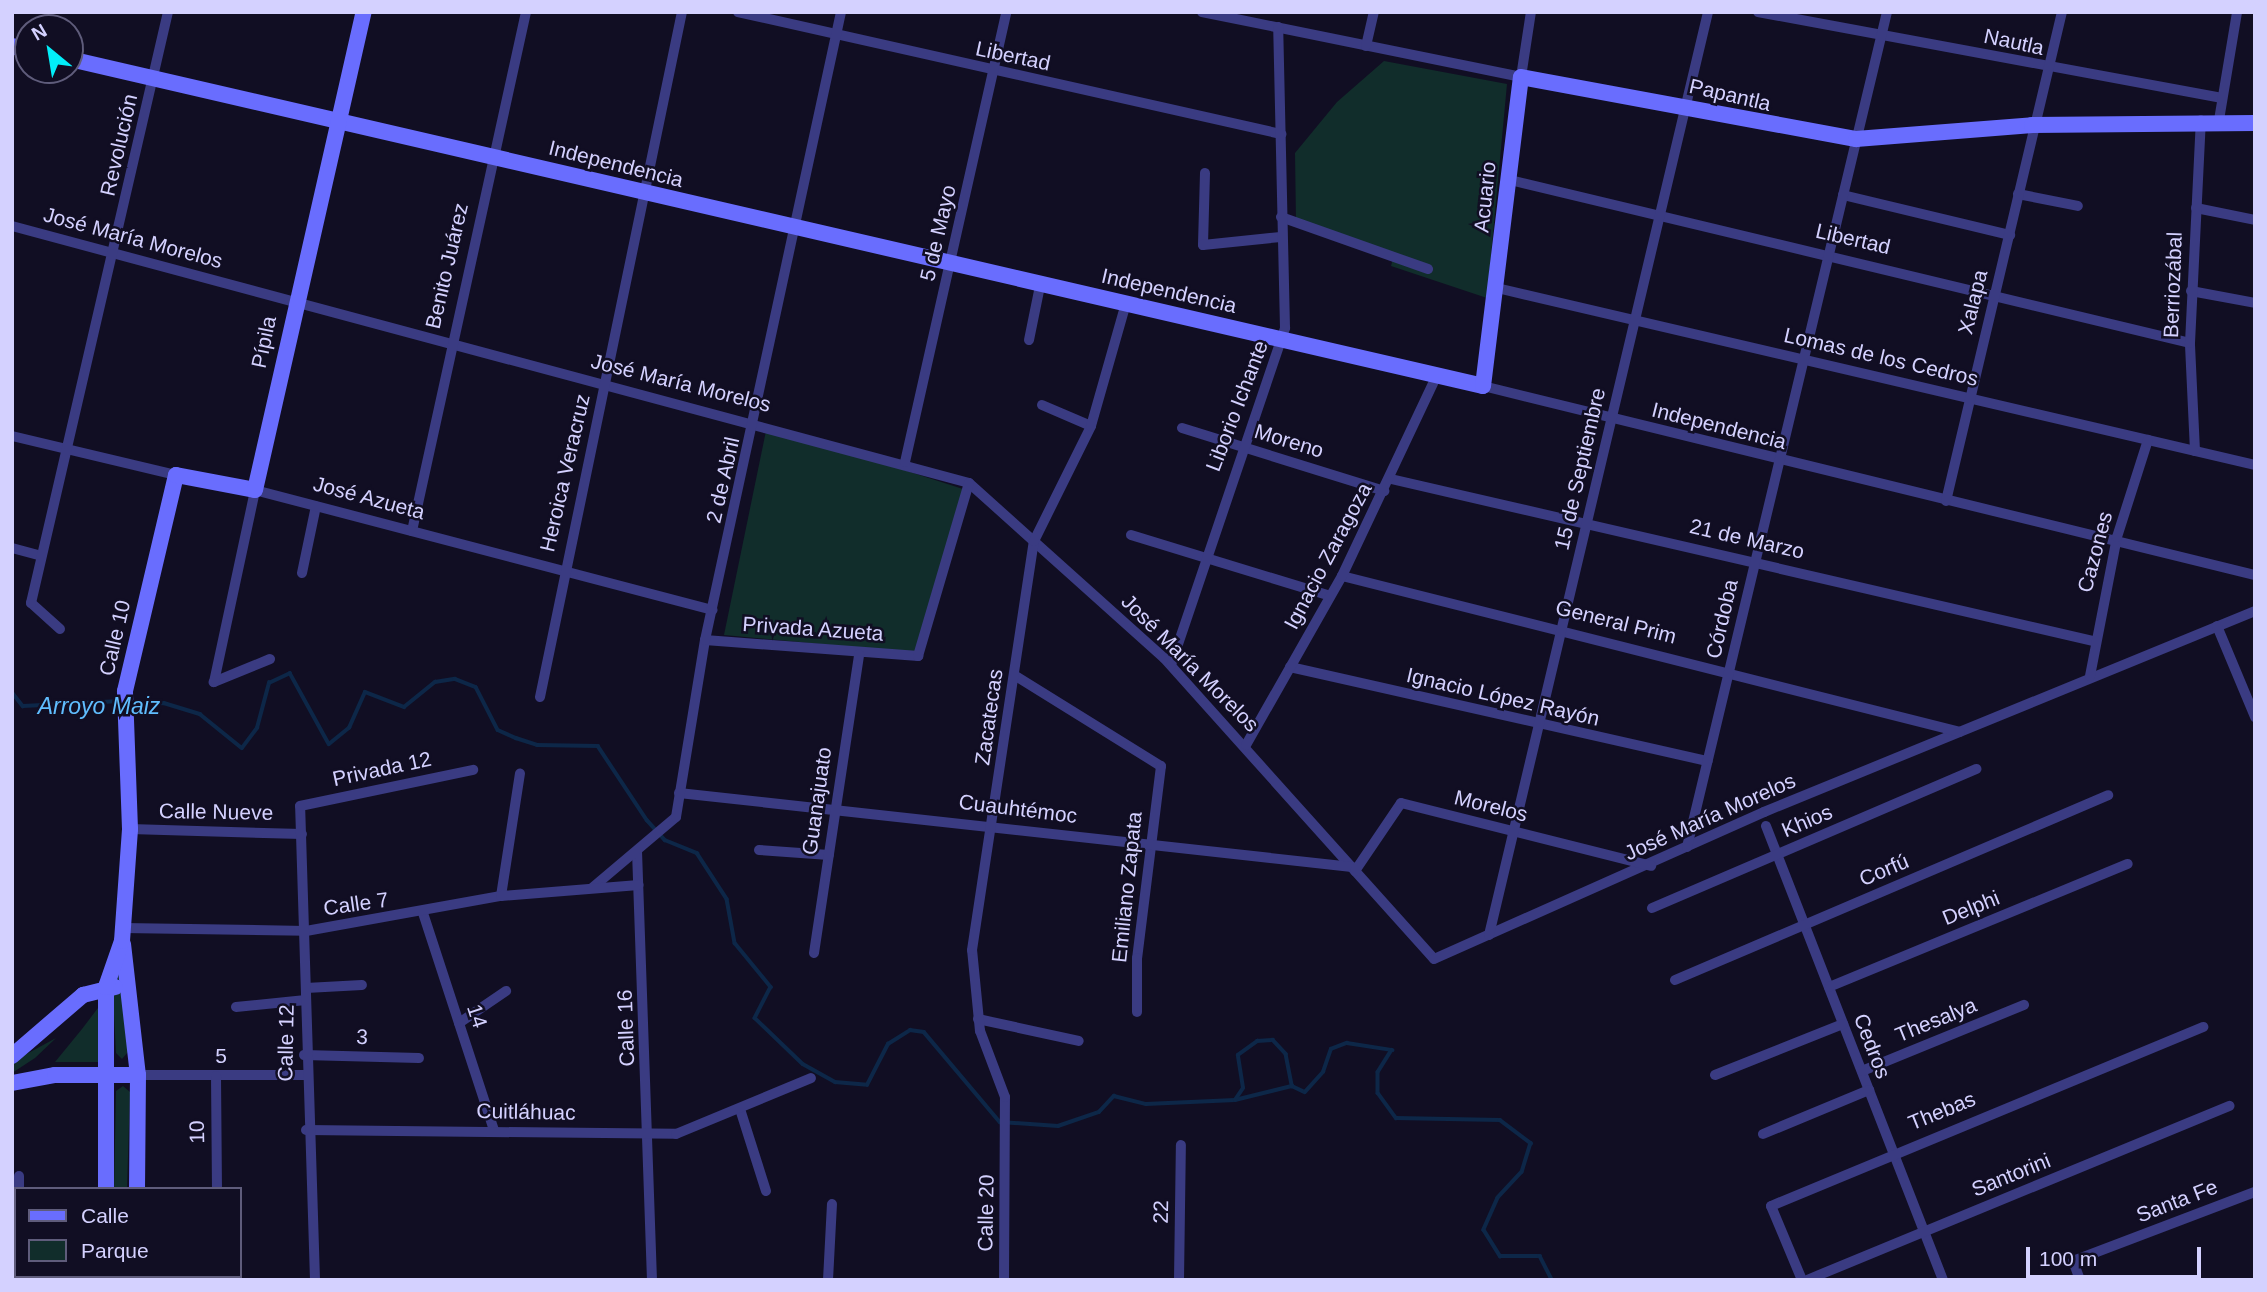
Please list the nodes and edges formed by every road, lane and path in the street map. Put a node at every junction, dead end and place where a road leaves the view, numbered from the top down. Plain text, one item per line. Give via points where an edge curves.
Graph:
1 (168, 12) edge
2 (363, 12) edge
3 (526, 12) edge
4 (682, 12) edge
5 (738, 12) edge
6 (841, 12) edge
7 (1006, 12) edge
8 (1202, 12) edge
9 (1374, 12) edge
10 (1531, 12) edge
11 (1708, 12) edge
12 (1758, 12) edge
13 (1886, 12) edge
14 (2062, 12) edge
15 (2238, 12) edge
16 (1278, 27) junction
17 (1881, 34) junction
18 (835, 36) junction
19 (1366, 46) junction
20 (84, 62) edge
21 (2047, 69) junction
22 (994, 71) junction
23 (1521, 77) junction
24 (154, 78) junction
25 (2222, 98) junction
26 (1686, 106) junction
27 (337, 118) junction
28 (2201, 120) junction
29 (2219, 120) junction
30 (2255, 123) edge
31 (2032, 125) junction
32 (1281, 134) junction
33 (1856, 139) junction
34 (493, 155) junction
35 (1205, 173) dead end
36 (1506, 179) junction
37 (646, 193) junction
38 (2018, 194) junction
39 (1843, 195) junction
40 (2078, 206) dead end
41 (2196, 208) junction
42 (1660, 216) junction
43 (1281, 217) junction
44 (2255, 220) edge
45 (12, 226) edge
46 (795, 228) junction
47 (2010, 235) junction
48 (1281, 237) junction
49 (1829, 253) junction
50 (112, 254) junction
51 (951, 263) junction
52 (1428, 269) dead end
53 (1041, 281) junction
54 (1497, 288) junction
55 (2191, 291) junction
56 (1994, 293) junction
57 (295, 300) junction
58 (1126, 303) junction
59 (2255, 303) edge
60 (1635, 320) junction
61 (1283, 339) junction
62 (1029, 340) dead end
63 (449, 343) junction
64 (2190, 343) junction
65 (1804, 359) junction
66 (1435, 379) junction
67 (605, 384) junction
68 (1483, 386) junction
69 (1970, 398) junction
70 (1042, 405) dead end
71 (757, 421) junction
72 (1611, 421) junction
73 (1091, 426) junction
74 (1182, 428) dead end
75 (12, 436) edge
76 (2148, 440) junction
77 (1240, 446) junction
78 (67, 450) junction
79 (2195, 451) junction
80 (905, 462) junction
81 (1779, 462) junction
82 (2255, 465) edge
83 (176, 475) junction
84 (1391, 479) junction
85 (969, 483) junction
86 (255, 490) junction
87 (1384, 491) junction
88 (1946, 501) junction
89 (316, 506) junction
90 (1587, 523) junction
91 (412, 531) junction
92 (1131, 535) dead end
93 (2118, 537) junction
94 (1034, 541) junction
95 (12, 548) edge
96 (39, 555) junction
97 (1203, 559) junction
98 (1756, 560) junction
99 (302, 573) dead end
100 (561, 574) junction
101 (2255, 575) edge
102 (1342, 576) junction
103 (1330, 596) junction
104 (713, 610) junction
105 (2255, 611) edge
106 (2217, 626) junction
107 (1562, 628) junction
108 (60, 629) dead end
109 (705, 640) junction
110 (2093, 641) junction
111 (859, 654) junction
112 (270, 659) dead end
113 (1171, 665) junction
114 (1290, 667) junction
115 (1729, 671) junction
116 (1014, 675) junction
117 (2090, 676) junction
118 (540, 697) dead end
119 (2255, 717) edge
120 (1538, 727) junction
121 (1961, 732) junction
122 (1246, 745) junction
123 (1708, 761) junction
124 (1977, 769) dead end
125 (473, 770) dead end
126 (520, 774) dead end
127 (679, 793) junction
128 (2108, 795) dead end
129 (300, 806) joint
130 (835, 807) junction
131 (993, 826) junction
132 (1766, 826) dead end
133 (130, 829) junction
134 (1514, 831) junction
135 (302, 834) junction
136 (1149, 844) junction
137 (1687, 847) junction
138 (639, 850) junction
139 (759, 850) dead end
140 (829, 855) junction
141 (1777, 855) junction
142 (2127, 864) dead end
143 (1651, 866) junction
144 (1354, 869) junction
145 (639, 886) junction
146 (592, 888) junction
147 (501, 896) junction
148 (1652, 908) dead end
149 (423, 914) junction
150 (1804, 925) junction
151 (306, 931) junction
152 (122, 934) junction
153 (1489, 935) junction
154 (814, 953) dead end
155 (1675, 980) dead end
156 (362, 985) dead end
157 (129, 986) junction
158 (106, 987) junction
159 (1829, 987) junction
160 (506, 991) dead end
161 (306, 994) junction
162 (2024, 1004) dead end
163 (236, 1007) dead end
164 (1137, 1012) dead end
165 (978, 1019) junction
166 (459, 1023) junction
167 (1843, 1024) junction
168 (2203, 1027) dead end
169 (1079, 1041) dead end
170 (304, 1055) junction
171 (12, 1056) edge
172 (419, 1058) dead end
173 (1862, 1071) junction
174 (108, 1073) junction
175 (138, 1075) junction
176 (304, 1075) junction
177 (1715, 1075) dead end
178 (216, 1076) junction
179 (811, 1078) dead end
180 (12, 1083) edge
181 (1869, 1090) junction
182 (2230, 1106) dead end
183 (740, 1109) junction
184 (306, 1130) junction
185 (494, 1130) junction
186 (1763, 1134) dead end
187 (650, 1135) junction
188 (1181, 1145) dead end
189 (1006, 1148) joint
190 (1893, 1152) junction
191 (19, 1176) dead end
192 (19, 1187) edge
193 (106, 1187) edge
194 (137, 1187) edge
195 (217, 1187) edge
196 (766, 1191) dead end
197 (2255, 1192) edge
198 (832, 1204) dead end
199 (1924, 1232) junction
200 (315, 1280) edge
201 (652, 1280) edge
202 (828, 1280) edge
203 (1004, 1280) edge
204 (1179, 1280) edge
205 (1804, 1280) edge
206 (1943, 1280) edge
207 (2080, 1280) edge

1 - 24 street, Revolución
2 - 27 main road, Pípila
3 - 34 street, Benito Juárez
4 - 37 street, Heroica Veracruz
5 - 18 street, Libertad
6 - 18 street, 2 de Abril
7 - 22 street, 5 de Mayo
8 - 16 street, Papantla
9 - 19 street
10 - 23 street, Acuario
11 - 26 street, 15 de Septiembre
12 - 17 street, Nautla
13 - 17 street, Córdoba
14 - 21 street, Xalapa
15 - 25 street
16 - 19 street, Papantla
16 - 32 street, Liborio Ichante
17 - 21 street, Nautla
17 - 33 street, Córdoba
18 - 22 street, Libertad
18 - 46 street, 2 de Abril
19 - 23 street, Papantla
20 - 24 main road, Independencia
21 - 25 street, Nautla
21 - 31 street, Xalapa
22 - 32 street, Libertad
22 - 51 street, 5 de Mayo
23 - 26 main road, Papantla
23 - 36 main road, Acuario
24 - 27 main road, Independencia
24 - 50 street, Revolución
25 - 29 street
26 - 33 main road, Papantla
26 - 42 street, 15 de Septiembre
27 - 34 main road, Independencia
27 - 57 main road, Pípila
28 - 29 main road, Papantla
28 - 31 main road, Papantla
28 - 41 street, Berriozábal
29 - 30 main road, Papantla
31 - 33 main road, Papantla
31 - 38 street, Xalapa
32 - 43 street, Liborio Ichante
33 - 39 street, Córdoba
34 - 37 main road, Independencia
34 - 63 street, Benito Juárez
35 - 48 street via 1203,245
36 - 42 street, Libertad
36 - 54 main road, Acuario
37 - 46 main road, Independencia
37 - 67 street, Heroica Veracruz
38 - 40 street
38 - 47 street, Xalapa
39 - 47 street
39 - 49 street, Córdoba
41 - 44 street
41 - 55 street, Berriozábal
42 - 49 street, Libertad
42 - 60 street, 15 de Septiembre
43 - 48 street, Liborio Ichante
43 - 52 street
45 - 50 street, José María Morelos
46 - 51 main road, Independencia
46 - 71 street, 2 de Abril
47 - 56 street, Xalapa
48 - 61 street, Liborio Ichante
49 - 56 street, Libertad
49 - 65 street, Córdoba
50 - 57 street, José María Morelos
50 - 78 street, Revolución
51 - 53 main road, Independencia
51 - 80 street, 5 de Mayo
53 - 58 main road, Independencia
53 - 62 street
54 - 60 street, Lomas de los Cedros
54 - 68 main road, Acuario
55 - 59 street
55 - 64 street, Berriozábal
56 - 64 street, Libertad
56 - 69 street, Xalapa
57 - 63 street, José María Morelos
57 - 86 main road, Pípila
58 - 61 main road, Independencia
58 - 73 street, Zacatecas
60 - 65 street, Lomas de los Cedros
60 - 72 street, 15 de Septiembre
61 - 66 main road, Independencia
61 - 77 street, Liborio Ichante
63 - 67 street, José María Morelos
63 - 91 street, Benito Juárez
64 - 79 street, Berriozábal
65 - 69 street, Lomas de los Cedros
65 - 81 street, Córdoba
66 - 68 main road, Independencia
66 - 84 street, Ignacio Zaragoza
67 - 71 street, José María Morelos
67 - 100 street, Heroica Veracruz
68 - 72 street, Independencia
69 - 76 street, Lomas de los Cedros
69 - 88 street, Xalapa
70 - 73 street
71 - 80 street, José María Morelos
71 - 104 street, 2 de Abril
72 - 81 street, Independencia
72 - 90 street, 15 de Septiembre
73 - 94 street, Zacatecas
74 - 77 street, Moreno
75 - 78 street, José Azueta
76 - 79 street, Lomas de los Cedros
76 - 93 street, Cazones
77 - 87 street, Moreno
77 - 97 street, Liborio Ichante
78 - 83 street, José Azueta
78 - 96 street, Revolución
79 - 82 street, Lomas de los Cedros
80 - 85 street, José María Morelos
81 - 88 street, Independencia
81 - 98 street, Córdoba
83 - 86 main road, José Azueta
83 - 133 main road, Calle 10 via 125,691
84 - 87 street, Ignacio Zaragoza
84 - 90 street, 21 de Marzo
85 - 94 street, José María Morelos
85 - 111 street, Privada Azueta via 918,656
86 - 89 street, José Azueta
86 - 112 street, Pípila via 214,682
87 - 102 street, Ignacio Zaragoza
88 - 93 street, Independencia
89 - 91 street, José Azueta
89 - 99 street
90 - 98 street, 21 de Marzo
90 - 107 street, 15 de Septiembre
91 - 100 street, José Azueta
92 - 97 street
93 - 101 street, Independencia
93 - 110 street, Cazones
94 - 113 street, José María Morelos
94 - 116 street, Zacatecas
95 - 96 street
96 - 108 street, Revolución via 31,603
97 - 103 street
97 - 113 street, Liborio Ichante
98 - 110 street, 21 de Marzo
98 - 115 street, Córdoba
100 - 104 street, José Azueta
100 - 118 street, Heroica Veracruz
102 - 103 street, Ignacio Zaragoza
102 - 107 street, General Prim
103 - 114 street, Ignacio Zaragoza
104 - 109 street, 2 de Abril
105 - 106 street, José María Morelos
106 - 117 street, José María Morelos
106 - 119 street
107 - 115 street, General Prim
107 - 120 street, 15 de Septiembre
109 - 111 street, Privada Azueta
109 - 127 street, 2 de Abril
110 - 117 street, Cazones
111 - 130 street, Guanajuato
113 - 122 street, José María Morelos
114 - 120 street, Ignacio López Rayón
114 - 122 street, Ignacio Zaragoza
115 - 121 street, General Prim
115 - 123 street, Córdoba
116 - 131 street, Zacatecas
116 - 136 street, Emiliano Zapata via 1161,766
117 - 121 street, José María Morelos
120 - 123 street, Ignacio López Rayón
120 - 134 street, 15 de Septiembre
121 - 137 street, José María Morelos
122 - 144 street, José María Morelos
123 - 137 street, Córdoba
124 - 141 street, Khios
125 - 129 street, Privada 12
126 - 147 street
127 - 130 street, Cuauhtémoc
127 - 138 street via 676,817
128 - 150 street, Corfú
129 - 135 street, Calle 12
130 - 131 street, Cuauhtémoc
130 - 140 street, Guanajuato
131 - 136 street, Cuauhtémoc
131 - 165 street, Zacatecas via 972,950
132 - 141 street, Cedros
133 - 135 street, Calle Nueve
133 - 152 main road, Calle 10
134 - 143 street, Morelos
134 - 144 street, Morelos via 1401,803
134 - 153 street, 15 de Septiembre
135 - 151 street, Calle 12
136 - 144 street, Cuauhtémoc
136 - 164 street, Emiliano Zapata
137 - 143 street, José María Morelos
138 - 145 street, Calle 16
138 - 146 street
139 - 140 street
140 - 154 street, Guanajuato
141 - 148 street, Khios
141 - 150 street, Cedros
142 - 159 street, Delphi
143 - 153 street, José María Morelos
144 - 153 street, José María Morelos via 1434,959
145 - 146 street, Calle 7
145 - 187 street, Calle 16
146 - 147 street, Calle 7
147 - 149 street, Calle 7
149 - 151 street, Calle 7
149 - 166 street, 14
150 - 155 street, Corfú
150 - 159 street, Cedros
151 - 152 street, Calle 7
151 - 161 street, Calle 12
152 - 157 main road, Calle 10
152 - 158 main road, Calle 10
156 - 161 street
157 - 158 main road
157 - 175 main road, Calle 10
158 - 171 main road via 83,995
158 - 174 main road, Calle 10
159 - 167 street, Cedros
160 - 166 street
161 - 163 street
161 - 170 street, Calle 12
162 - 173 street, Thesalya
165 - 169 street
165 - 189 street, Zacatecas via 1005,1097
166 - 185 street, 14
167 - 173 street, Cedros
167 - 177 street
168 - 190 street, Thebas
170 - 172 street, 3
170 - 176 street, Calle 12
173 - 181 street, Cedros
174 - 175 main road
174 - 180 main road
174 - 193 main road, Calle 10
175 - 178 street, 5
175 - 194 main road, Calle 10
176 - 178 street, 5
176 - 184 street, Calle 12
178 - 195 street, 10
179 - 183 street, Cuitláhuac
181 - 186 street
181 - 190 street, Cedros
182 - 199 street, Santorini
183 - 187 street, Cuitláhuac via 676,1134
183 - 196 street
184 - 185 street, Cuitláhuac
184 - 200 street, Calle 12
185 - 187 street, Cuitláhuac
187 - 201 street, Calle 16
188 - 204 street, 22
189 - 203 street, Calle 20
190 - 199 street, Cedros
190 - 205 street, Thebas via 1771,1206
191 - 192 street
197 - 207 street, Santa Fe via 2073,1261
198 - 202 street
199 - 205 street, Santorini
199 - 206 street, Cedros

